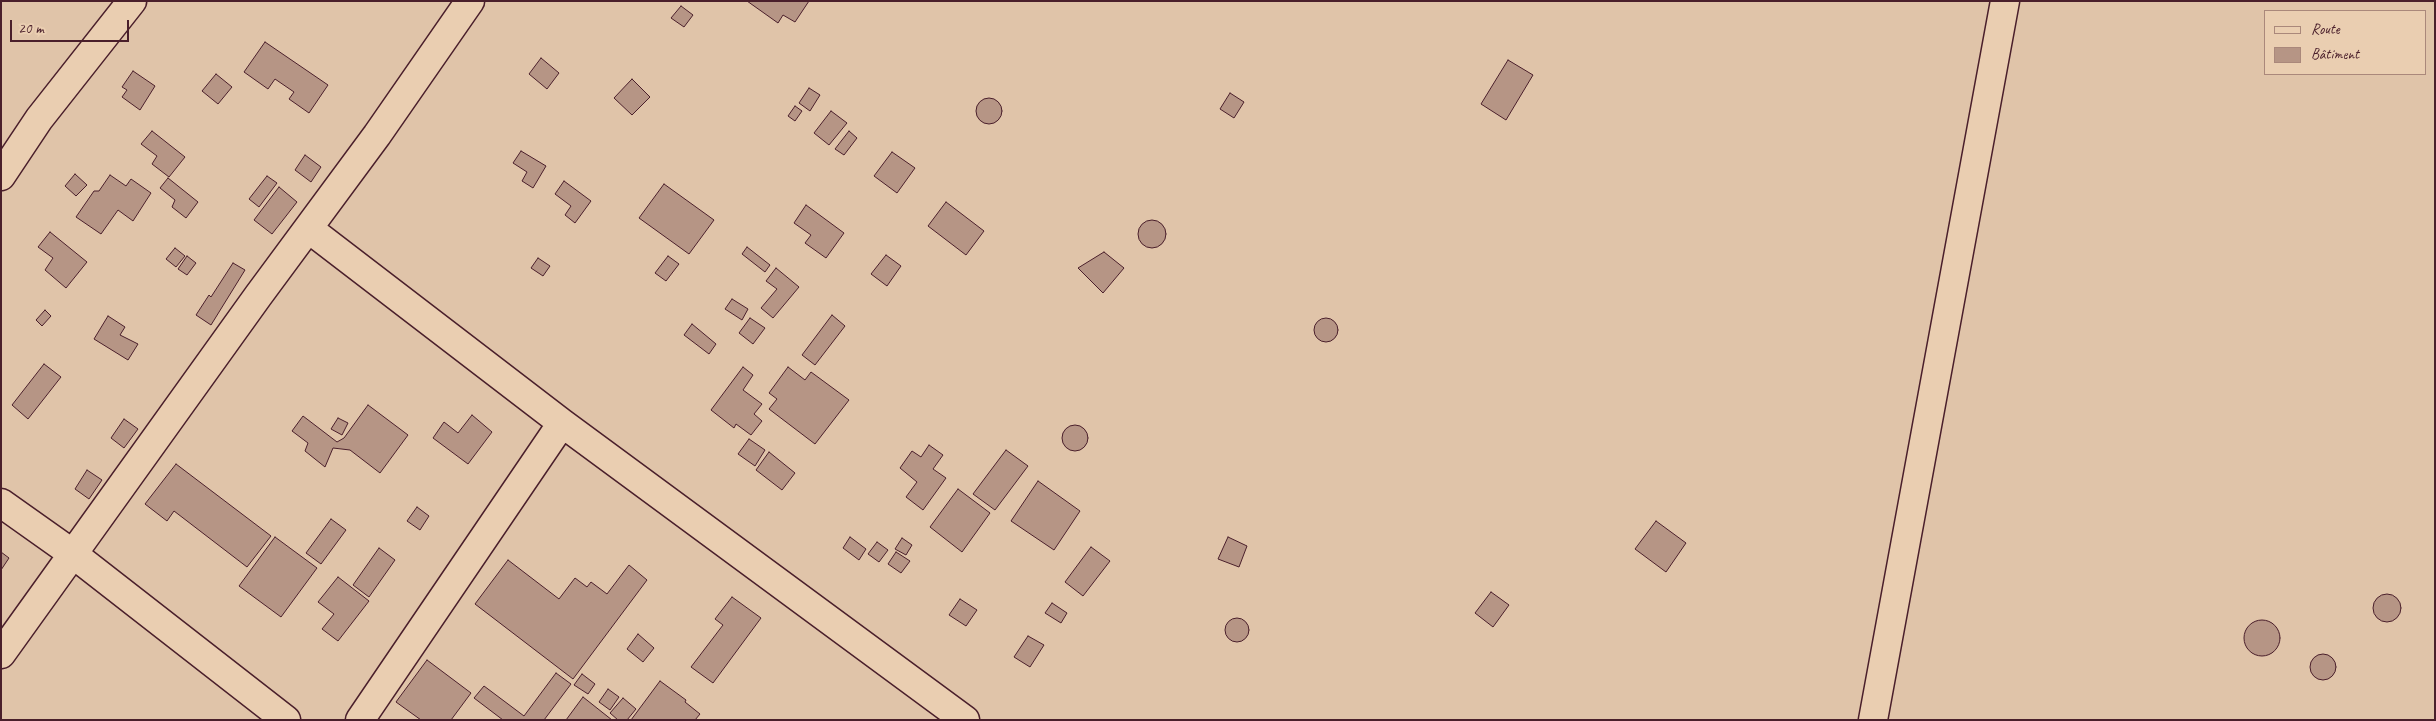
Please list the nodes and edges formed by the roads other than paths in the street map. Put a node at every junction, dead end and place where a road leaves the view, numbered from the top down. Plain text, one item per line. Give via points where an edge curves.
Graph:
1 (132, 1) edge
2 (470, 1) edge
3 (2005, 1) edge
4 (1, 176) edge
5 (309, 229) junction
6 (562, 423) junction
7 (1, 503) edge
8 (73, 554) junction
9 (1, 654) edge
10 (286, 720) edge
11 (360, 720) edge
12 (965, 720) edge
13 (1873, 720) edge

1 - 4 street via 39,119
2 - 5 street
3 - 13 street
5 - 6 street
5 - 8 street
6 - 11 street
6 - 12 street
7 - 8 street
8 - 9 street
8 - 10 street

